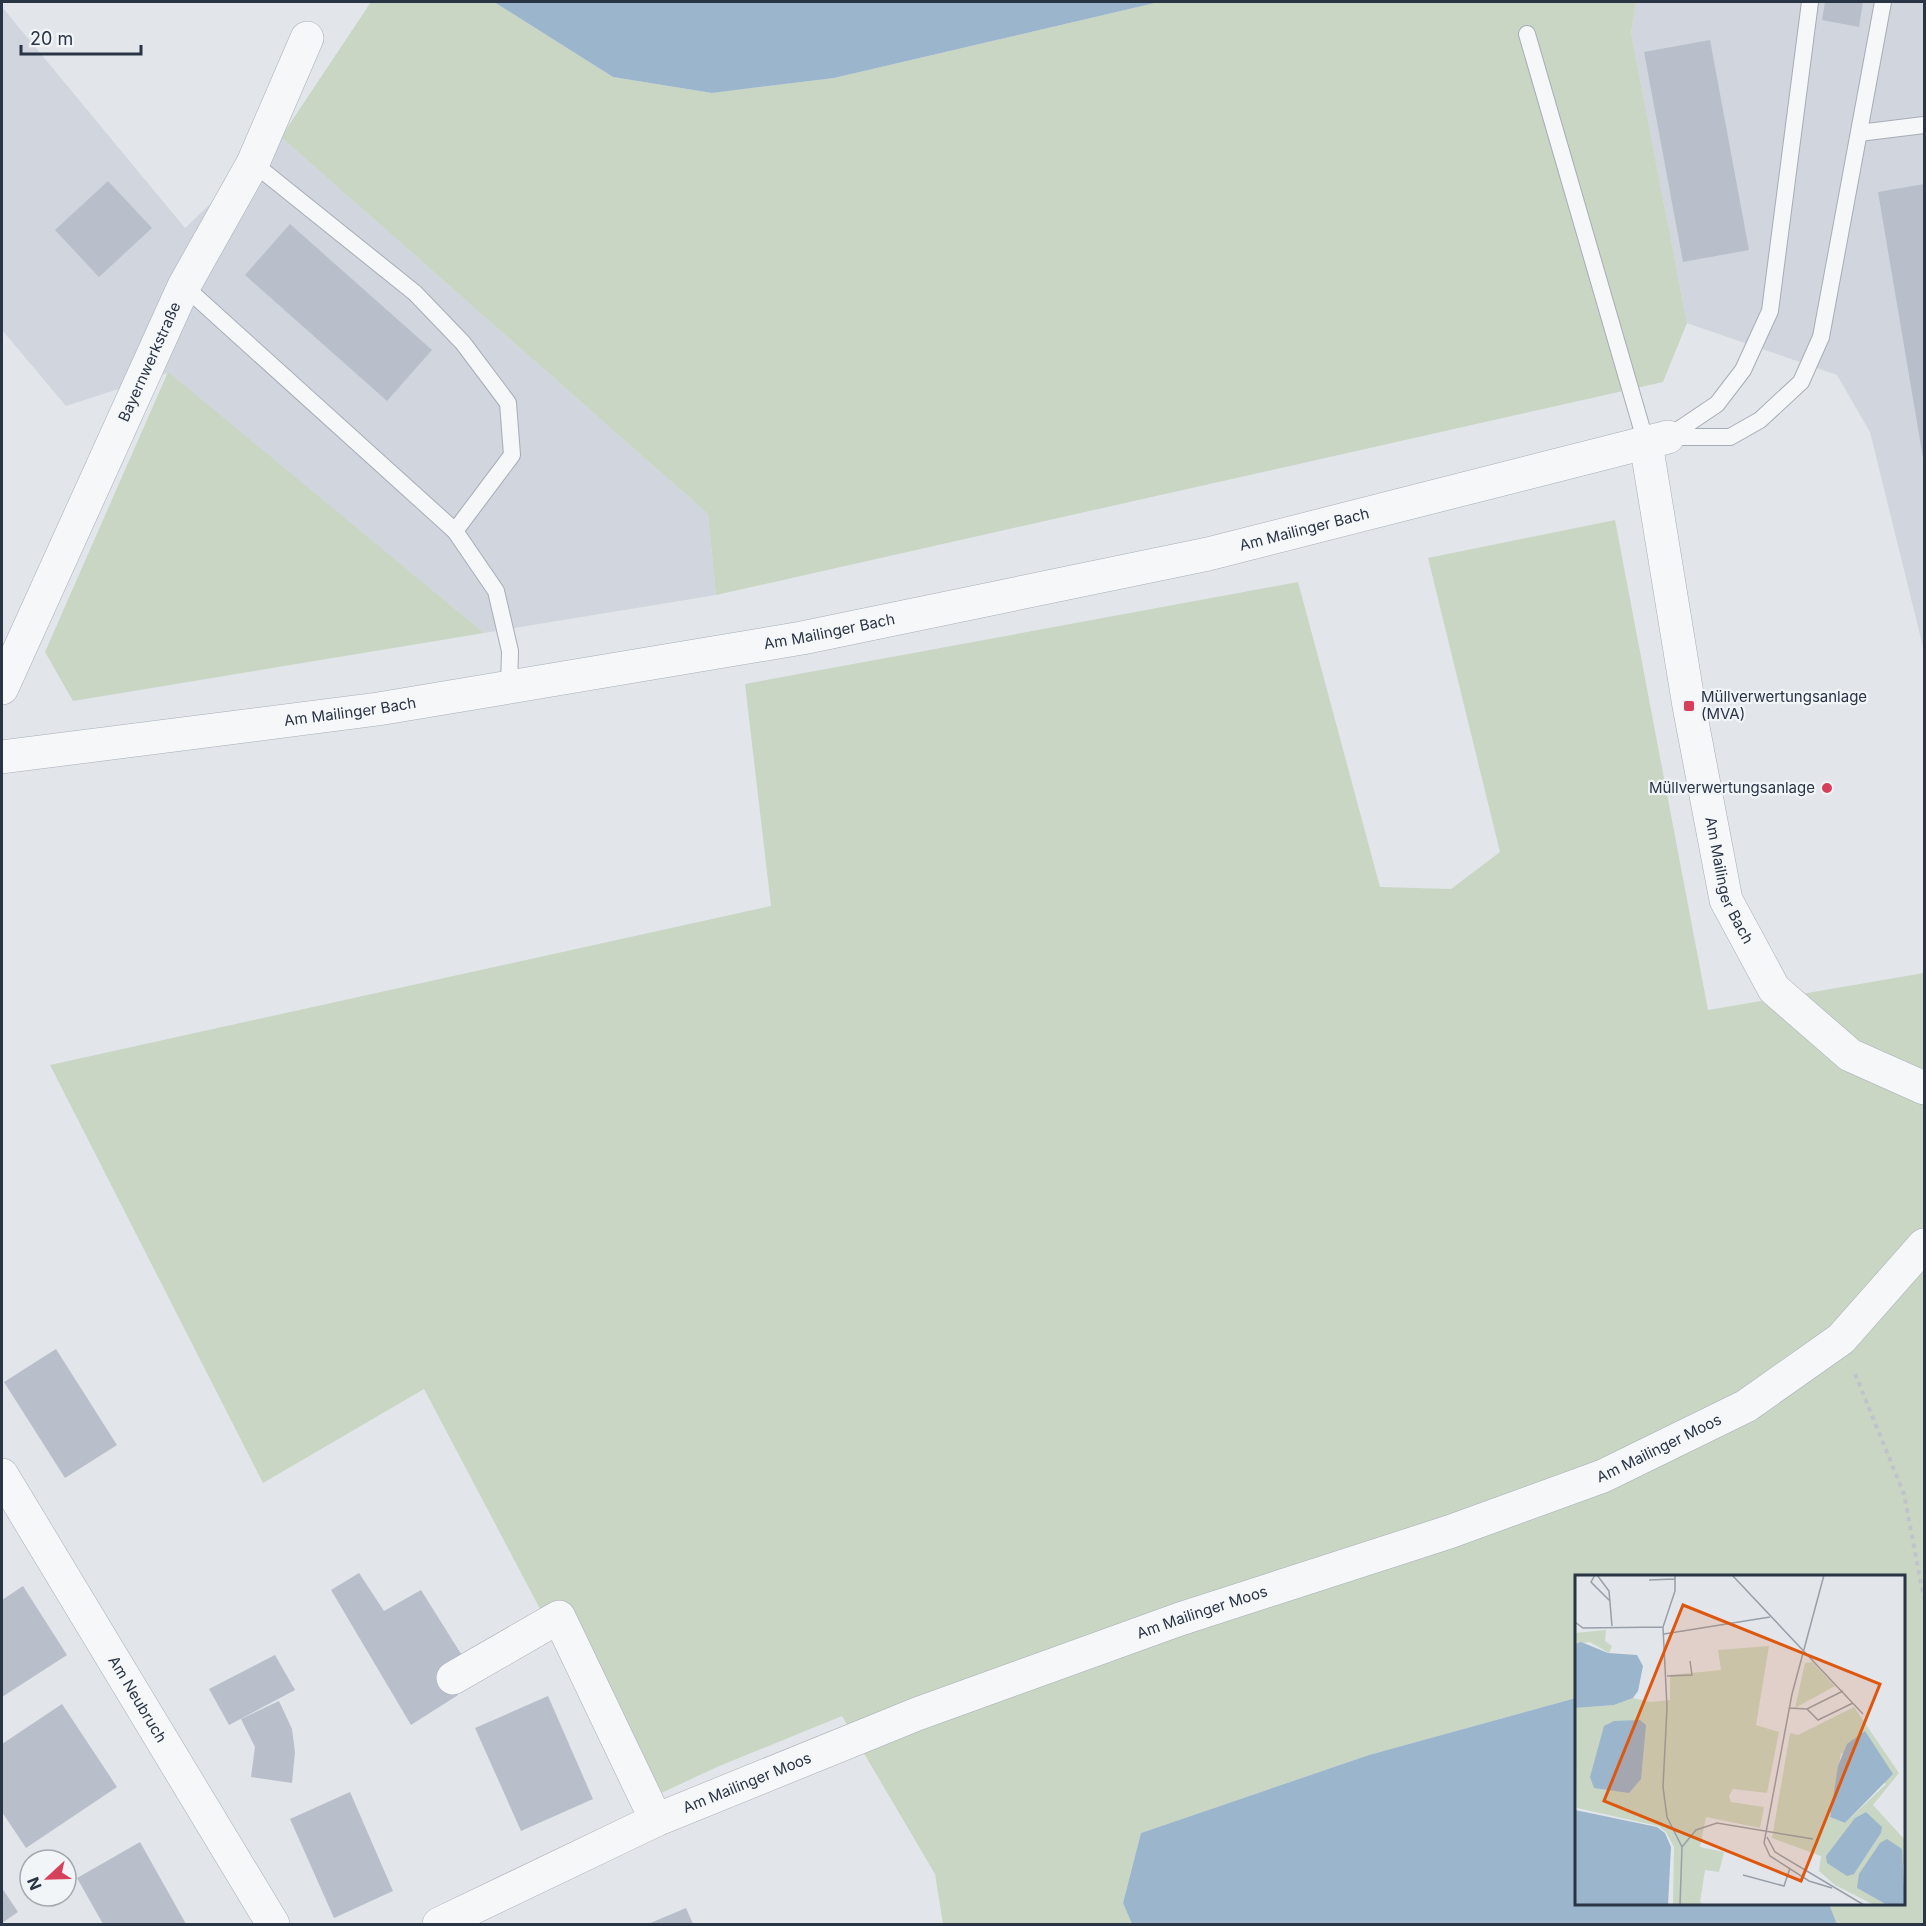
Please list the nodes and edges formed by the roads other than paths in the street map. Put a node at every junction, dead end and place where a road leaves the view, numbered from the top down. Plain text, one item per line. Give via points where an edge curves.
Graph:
1 (1810, 2) edge
2 (1882, 2) edge
3 (1527, 34) dead end
4 (308, 38) dead end
5 (1924, 125) edge
6 (1859, 133) junction
7 (254, 163) junction
8 (184, 286) junction
9 (1657, 440) junction
10 (456, 531) junction
11 (509, 687) junction
12 (2, 688) edge
13 (2, 757) edge
14 (1924, 1088) edge
15 (1924, 1245) edge
16 (2, 1475) edge
17 (453, 1678) dead end
18 (656, 1820) junction
19 (273, 1924) edge
20 (439, 1924) edge

1 - 9 lane via 1770,311 1743,370 1717,404
2 - 6 lane
3 - 9 lane
4 - 7 street, Bayernwerkstraße
5 - 6 lane
6 - 9 lane via 1821,337 1801,382 1760,420 1730,437
7 - 8 street, Bayernwerkstraße
7 - 10 lane via 415,293 463,343 508,403 512,455
8 - 10 lane
8 - 12 street, Bayernwerkstraße
9 - 11 street, Am Mailinger Bach via 1208,554 802,638
9 - 14 street, Am Mailinger Bach via 1689,706 1726,900 1774,989 1850,1055
10 - 11 lane via 496,591 510,651
11 - 13 street, Am Mailinger Bach via 378,709
15 - 18 street, Am Mailinger Moos via 1841,1339 1746,1406 1603,1476 1449,1532 1180,1619 928,1710
16 - 19 street, Am Neubruch
17 - 18 street via 559,1617
18 - 20 street, Am Mailinger Moos

